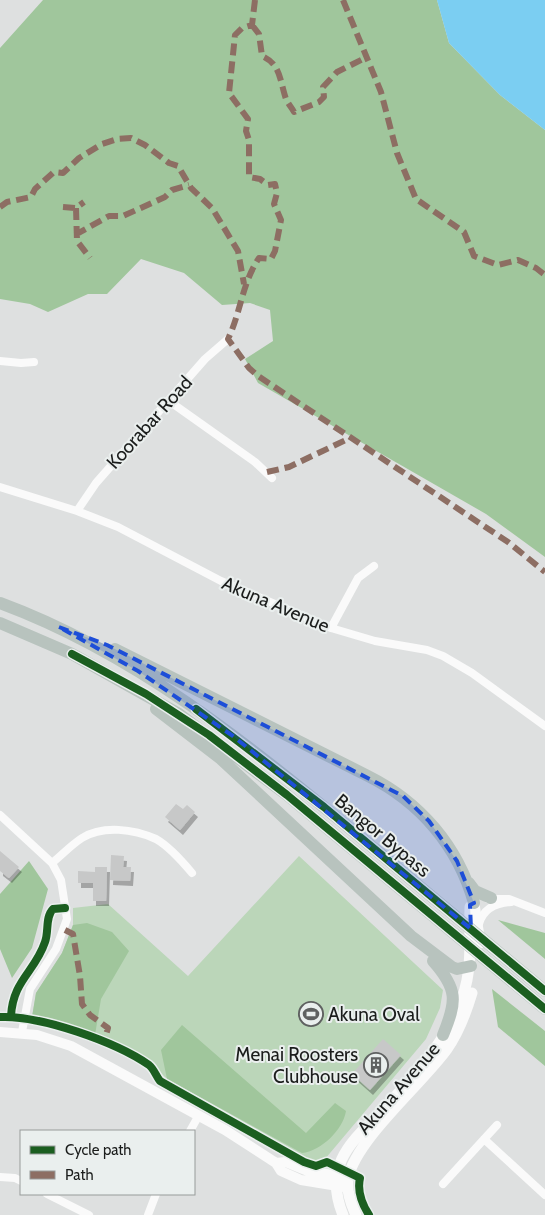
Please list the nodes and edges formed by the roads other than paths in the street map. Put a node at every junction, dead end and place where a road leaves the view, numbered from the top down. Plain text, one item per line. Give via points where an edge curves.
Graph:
1 (228, 339) dead end
2 (0, 361) edge
3 (34, 362) dead end
4 (169, 401) junction
5 (272, 478) dead end
6 (0, 487) edge
7 (77, 511) junction
8 (374, 566) dead end
9 (0, 603) edge
10 (0, 623) edge
11 (59, 627) junction
12 (332, 628) junction
13 (72, 654) junction
14 (545, 726) edge
15 (0, 815) edge
16 (52, 863) junction
17 (192, 873) dead end
18 (466, 879) junction
19 (490, 898) junction
20 (522, 905) junction
21 (476, 912) junction
22 (545, 913) edge
23 (411, 936) junction
24 (472, 969) junction
25 (545, 991) edge
26 (545, 1009) edge
27 (0, 1032) edge
28 (22, 1032) junction
29 (444, 1035) junction
30 (199, 1115) junction
31 (497, 1125) dead end
32 (191, 1130) edge
33 (484, 1139) junction
34 (0, 1177) edge
35 (20, 1181) edge
36 (336, 1181) junction
37 (348, 1183) junction
38 (443, 1184) dead end
39 (545, 1194) edge
40 (49, 1195) edge
41 (156, 1195) edge
42 (89, 1215) edge
43 (148, 1215) edge
44 (343, 1215) edge
45 (356, 1215) edge

1 - 4 street, Koorabar Road via 205,359
2 - 3 street
4 - 5 street via 255,462
4 - 7 street, Koorabar Road via 96,482
6 - 7 street, Akuna Avenue
7 - 12 street, Akuna Avenue via 145,540 221,581
8 - 12 street via 358,578
9 - 11 main road
10 - 13 main road
11 - 18 main road via 107,645 393,789 412,803 438,832
11 - 25 main road, Bangor Bypass via 138,671 233,736
12 - 14 street, Akuna Avenue via 375,642 427,650 443,656
13 - 23 main road via 200,740
13 - 26 main road, Bangor Bypass via 171,709 231,752
15 - 16 street
16 - 17 street via 83,838 105,830 132,831 157,840
16 - 28 street via 61,880 66,924 56,949 30,989
18 - 19 main road via 474,891
18 - 21 main road
19 - 20 street via 504,898
19 - 21 street
20 - 21 street via 503,903
20 - 22 street
21 - 24 main road, Akuna Avenue
21 - 24 main road via 479,954
23 - 24 main road via 448,966
23 - 29 main road via 443,973 453,990 453,1006
24 - 29 main road, Akuna Avenue via 462,999
24 - 37 main road, Akuna Avenue via 466,1011 451,1043 365,1145
27 - 28 street
28 - 30 street via 71,1046
29 - 36 main road, Akuna Avenue via 405,1086 355,1138 345,1152
30 - 32 street
30 - 36 street via 276,1163 281,1172
31 - 33 street
33 - 38 street
33 - 39 street
34 - 35 street
36 - 37 street
36 - 44 main road via 336,1197
37 - 45 main road
40 - 42 street
41 - 43 street

